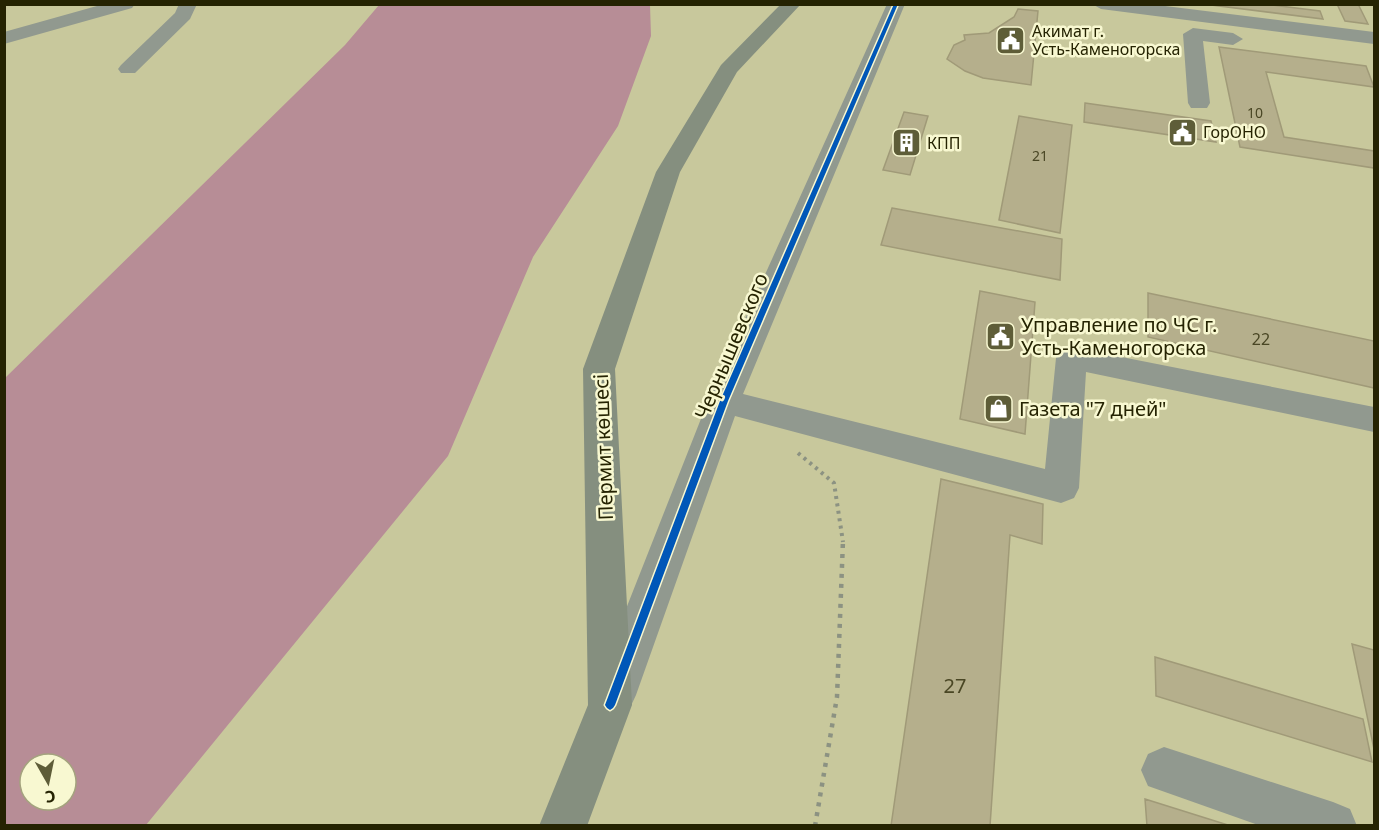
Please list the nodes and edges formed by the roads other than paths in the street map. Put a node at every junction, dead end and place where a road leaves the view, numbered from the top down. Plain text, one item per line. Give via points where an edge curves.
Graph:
1 (126, 4) edge
2 (188, 4) edge
3 (791, 4) edge
4 (896, 4) edge
5 (1101, 4) edge
6 (1160, 8) edge
7 (4, 38) edge
8 (1374, 38) edge
9 (1329, 52) dead end
10 (128, 69) dead end
11 (1199, 103) dead end
12 (724, 401) junction
13 (1374, 420) edge
14 (610, 705) junction
15 (1164, 770) dead end
16 (563, 825) edge
17 (1333, 825) edge

1 - 7 street
2 - 10 street via 183,15
3 - 14 main road, Пермит көшесі via 728,69 668,172 599,369
4 - 12 street, Чернышевского
5 - 6 street
6 - 8 street via 1335,25
9 - 11 street via 1193,34
12 - 13 street via 1060,488 1071,358
12 - 14 street, Чернышевского
14 - 16 main road, Пермит көшесі
15 - 17 street

